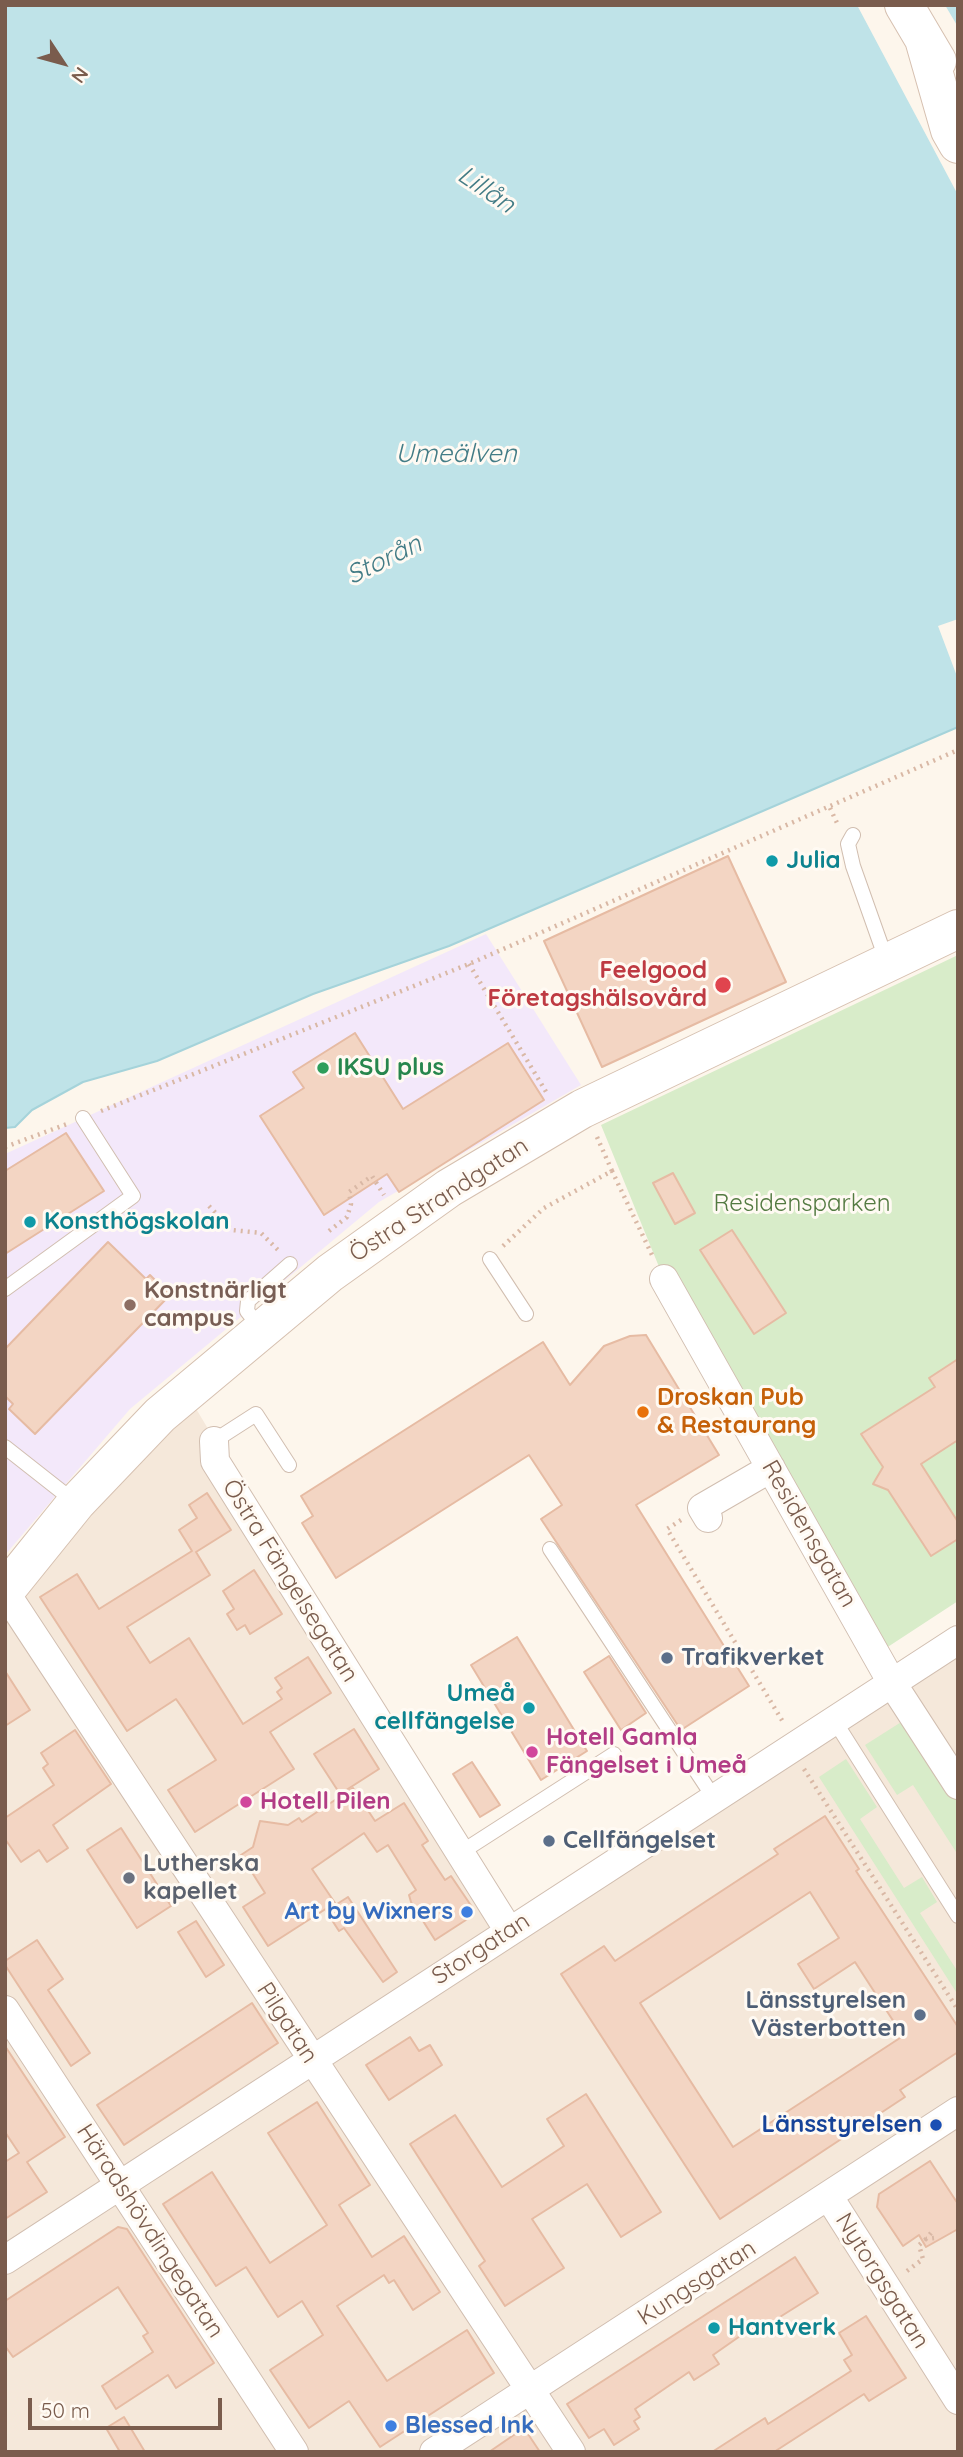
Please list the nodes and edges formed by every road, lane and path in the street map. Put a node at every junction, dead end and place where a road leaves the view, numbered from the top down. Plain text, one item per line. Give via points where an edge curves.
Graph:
1 (904, 5) edge
2 (925, 39) junction
3 (958, 94) edge
4 (958, 144) edge
5 (958, 750) edge
6 (853, 835) dead end
7 (958, 929) edge
8 (887, 963) junction
9 (469, 964) junction
10 (554, 1104) dead end
11 (83, 1118) junction
12 (5, 1147) edge
13 (377, 1183) dead end
14 (209, 1206) dead end
15 (270, 1241) dead end
16 (490, 1259) joint
17 (290, 1264) joint
18 (664, 1279) joint
19 (5, 1289) edge
20 (526, 1314) dead end
21 (261, 1329) junction
22 (214, 1441) joint
23 (5, 1447) edge
24 (289, 1465) dead end
25 (771, 1468) junction
26 (66, 1495) dead end
27 (705, 1513) joint
28 (550, 1549) dead end
29 (5, 1592) edge
30 (958, 1640) edge
31 (892, 1683) junction
32 (834, 1720) junction
33 (793, 1746) junction
34 (614, 1754) dead end
35 (958, 1785) edge
36 (714, 1798) junction
37 (460, 1853) junction
38 (958, 1916) edge
39 (509, 1931) junction
40 (958, 2010) edge
41 (8, 2021) edge
42 (311, 2060) junction
43 (958, 2111) edge
44 (121, 2186) junction
45 (829, 2197) junction
46 (933, 2236) dead end
47 (5, 2260) edge
48 (885, 2285) junction
49 (531, 2391) junction
50 (958, 2400) edge
51 (294, 2452) edge
52 (434, 2452) edge
53 (571, 2452) edge

1 - 2 street
2 - 3 street
2 - 4 street
5 - 9 path
6 - 8 lane via 848,844 853,866
7 - 8 street, Östra Strandgatan
8 - 21 street, Östra Strandgatan via 582,1109 449,1188
9 - 10 path
9 - 11 path
11 - 12 path
11 - 19 lane via 133,1196
13 - 17 path via 372,1176 349,1192 347,1217
14 - 15 path via 232,1230 261,1233
16 - 18 path via 544,1208 612,1171
16 - 20 lane
17 - 21 lane via 248,1301 247,1311
18 - 25 street, Residensgatan
21 - 29 street, Östra Strandgatan via 160,1415 76,1503
22 - 24 lane via 256,1414
22 - 37 street, Östra Fängelsegatan via 215,1461
23 - 26 lane
25 - 27 street
25 - 31 street, Residensgatan
27 - 33 path via 667,1529
28 - 36 lane
29 - 42 street, Pilgatan
30 - 31 street, Storgatan
31 - 32 street, Storgatan
31 - 35 street, Residensgatan
32 - 33 street, Storgatan
32 - 38 lane
33 - 36 street, Storgatan
33 - 40 path
34 - 37 lane
36 - 39 street, Storgatan
37 - 39 street, Östra Fängelsegatan
39 - 42 street, Storgatan
41 - 44 street, Häradshövdingegatan
42 - 44 street, Storgatan
42 - 49 street, Pilgatan
43 - 45 street, Kungsgatan
44 - 47 street, Storgatan
44 - 51 street, Häradshövdingegatan
45 - 48 street, Nytorgsgatan
45 - 49 street, Kungsgatan
46 - 48 path via 919,2245 923,2259
48 - 50 street, Nytorgsgatan
49 - 52 street, Kungsgatan
49 - 53 street, Pilgatan

